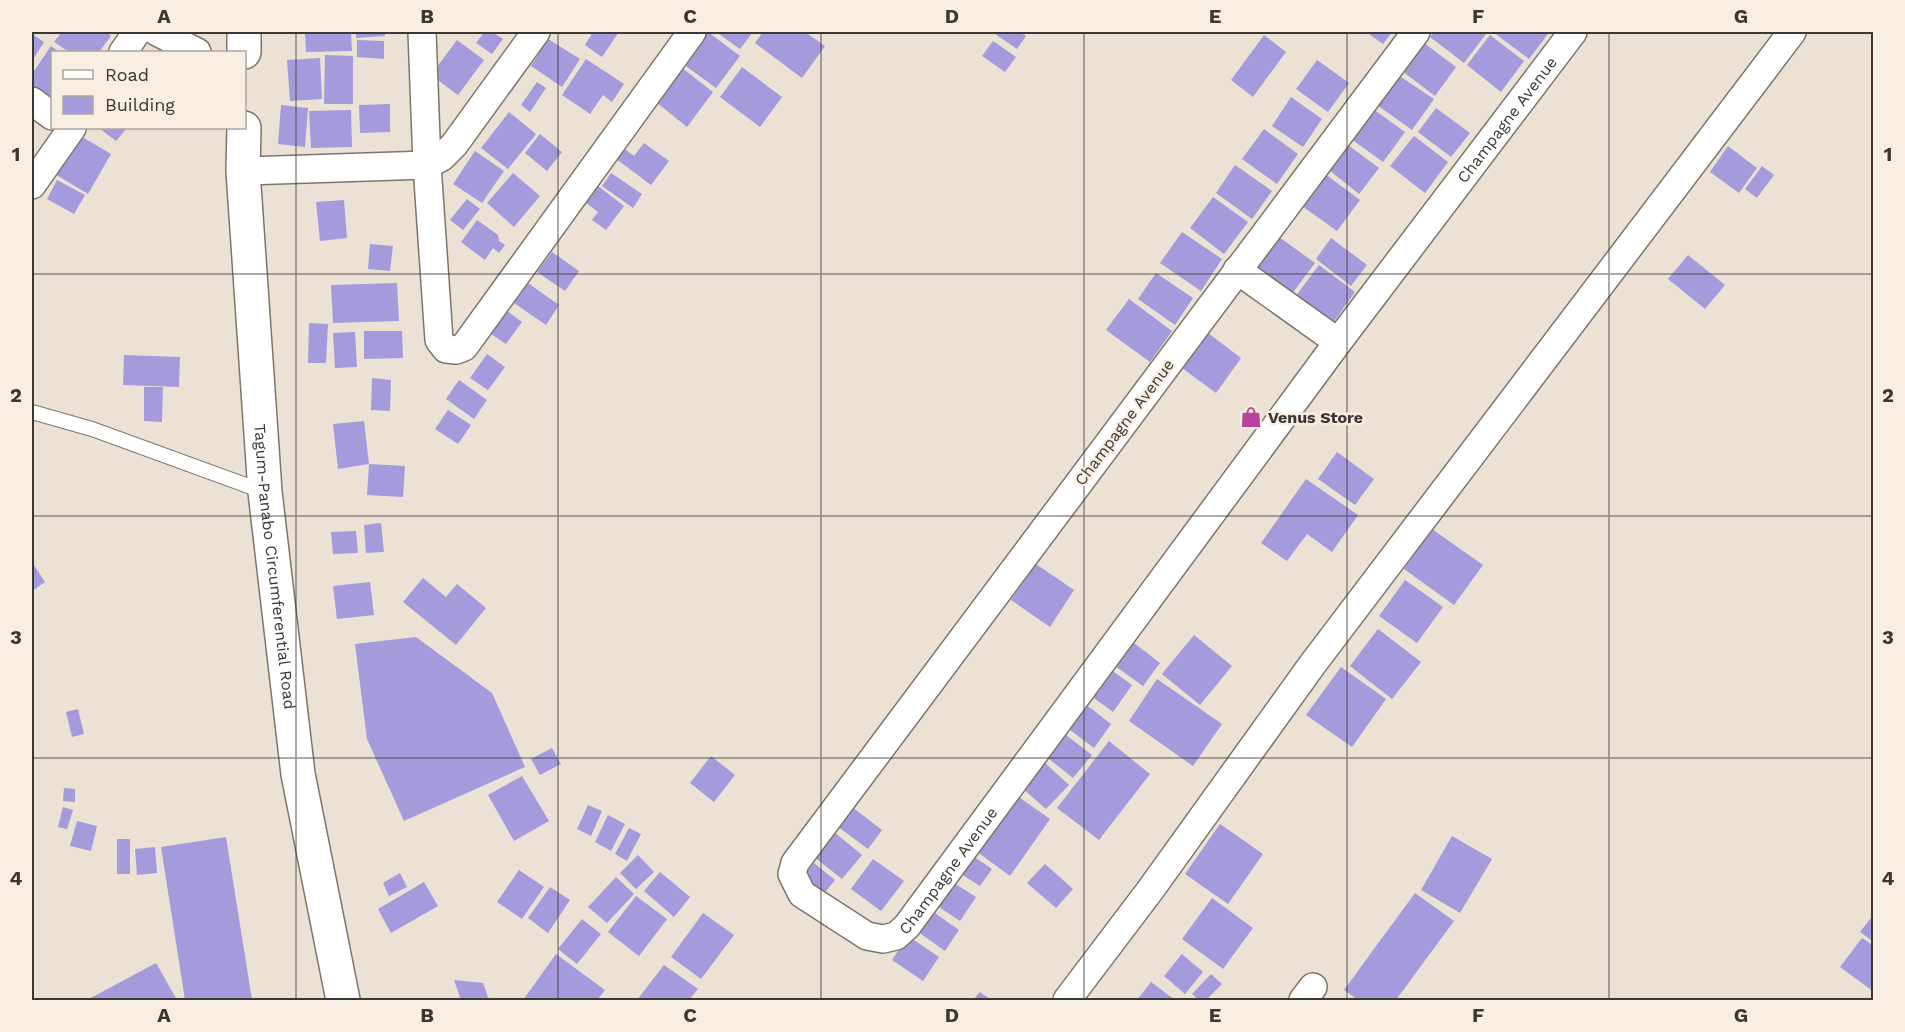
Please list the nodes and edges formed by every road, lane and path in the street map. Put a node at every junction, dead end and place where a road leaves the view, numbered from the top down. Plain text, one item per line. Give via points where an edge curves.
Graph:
1 (137, 32) edge
2 (157, 32) edge
3 (244, 32) edge
4 (422, 32) edge
5 (536, 32) edge
6 (693, 32) edge
7 (1416, 32) edge
8 (1573, 32) edge
9 (1792, 32) edge
10 (124, 51) edge
11 (195, 51) edge
12 (244, 51) edge
13 (32, 101) edge
14 (51, 114) edge
15 (64, 129) edge
16 (244, 129) edge
17 (427, 165) junction
18 (243, 171) junction
19 (32, 185) edge
20 (1237, 270) junction
21 (1338, 342) junction
22 (32, 412) edge
23 (265, 492) junction
24 (343, 1000) edge
25 (1067, 1000) edge

1 - 10 street
2 - 11 street
3 - 12 main road
4 - 17 street
5 - 17 street via 454,145
6 - 17 street via 465,346 456,350 446,349 439,340
7 - 20 street, Champagne Avenue
8 - 21 street, Champagne Avenue
9 - 25 street via 1312,665
13 - 14 street
15 - 19 street
16 - 18 main road, Tagum-Panabo Circumferential Road
17 - 18 street
18 - 23 main road, Tagum-Panabo Circumferential Road
20 - 21 street
20 - 21 street, Champagne Avenue via 795,863 792,874 802,894 867,936 896,936 907,926
22 - 23 lane via 92,429
23 - 24 main road, Tagum-Panabo Circumferential Road via 298,774

